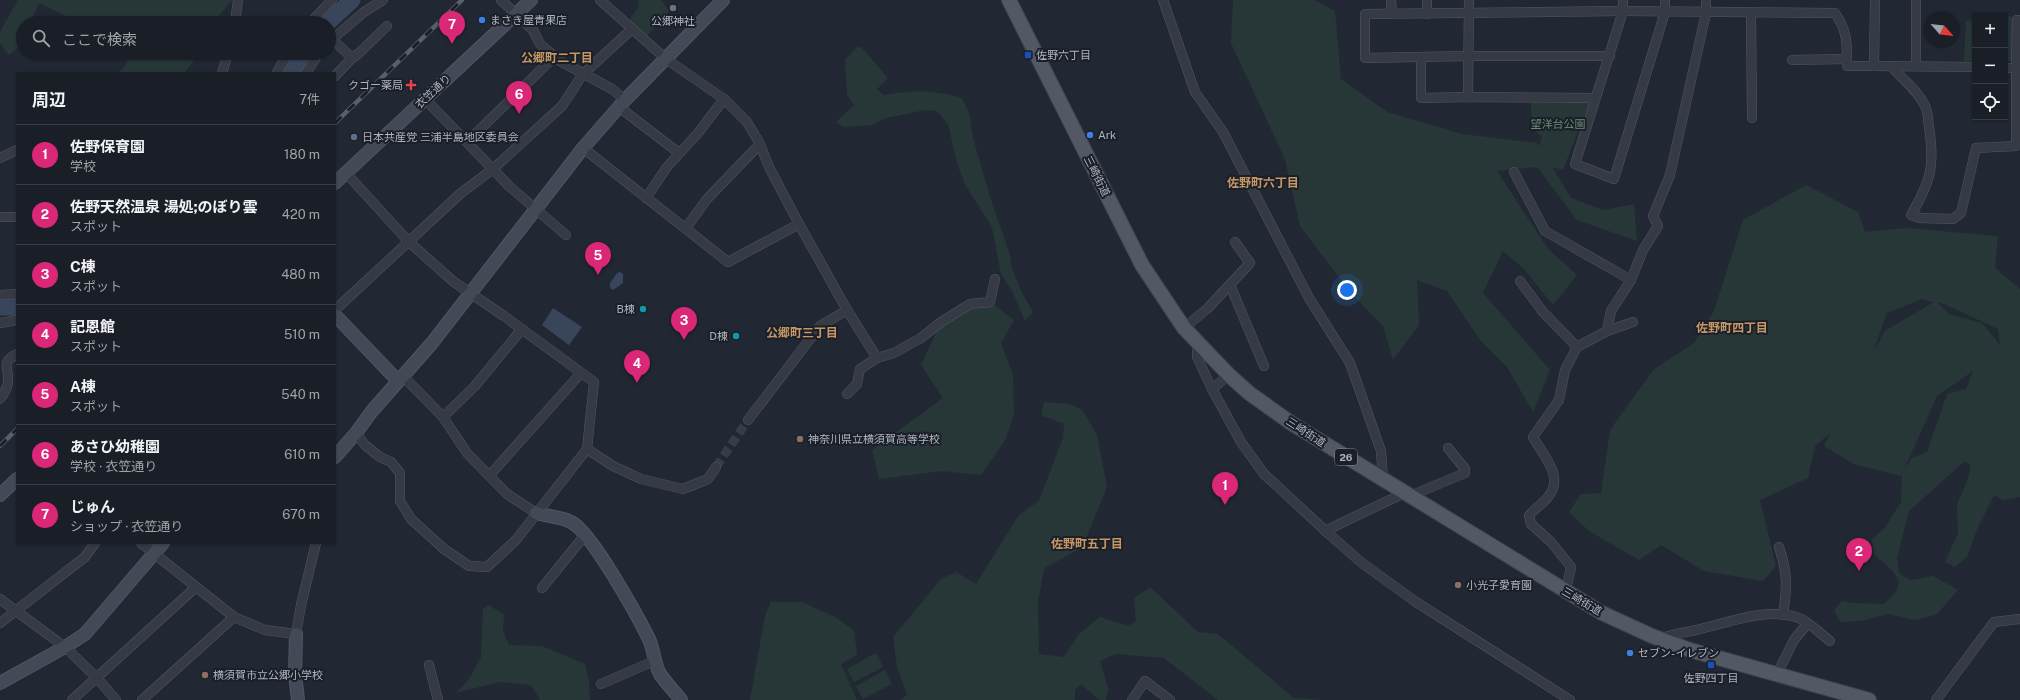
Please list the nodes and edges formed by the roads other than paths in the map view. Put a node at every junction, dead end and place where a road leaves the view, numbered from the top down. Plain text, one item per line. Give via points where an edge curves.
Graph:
1 (238, 0) edge
2 (332, 0) edge
3 (383, 0) edge
4 (501, 0) edge
5 (531, 0) edge
6 (600, 0) edge
7 (722, 0) edge
8 (1010, 0) edge
9 (1162, 0) edge
10 (1391, 0) edge
11 (1427, 0) edge
12 (1469, 0) edge
13 (1623, 0) edge
14 (1666, 0) edge
15 (1706, 0) edge
16 (1875, 0) edge
17 (1916, 0) edge
18 (1623, 11) junction
19 (1665, 12) junction
20 (1706, 12) junction
21 (1469, 13) junction
22 (1751, 13) junction
23 (516, 14) junction
24 (1392, 14) junction
25 (1427, 14) junction
26 (236, 16) edge
27 (317, 16) edge
28 (2020, 20) edge
29 (387, 26) dead end
30 (632, 29) junction
31 (336, 36) edge
32 (336, 44) edge
33 (555, 56) junction
34 (1468, 56) junction
35 (1610, 56) junction
36 (352, 58) junction
37 (1421, 58) junction
38 (666, 59) junction
39 (1847, 59) junction
40 (226, 60) edge
41 (284, 60) edge
42 (314, 60) edge
43 (1792, 60) dead end
44 (1874, 66) junction
45 (1891, 66) junction
46 (1916, 66) junction
47 (1972, 67) edge
48 (2018, 68) edge
49 (222, 72) edge
50 (278, 72) edge
51 (307, 72) edge
52 (583, 74) junction
53 (336, 75) edge
54 (1468, 97) junction
55 (1595, 98) junction
56 (425, 99) junction
57 (724, 99) junction
58 (622, 103) junction
59 (1752, 118) dead end
60 (2018, 121) edge
61 (467, 142) junction
62 (760, 144) junction
63 (583, 148) junction
64 (16, 150) edge
65 (680, 153) junction
66 (0, 158) edge
67 (493, 170) junction
68 (1514, 172) dead end
69 (346, 173) junction
70 (336, 182) edge
71 (646, 198) junction
72 (535, 210) junction
73 (0, 217) edge
74 (16, 217) edge
75 (799, 224) junction
76 (686, 228) junction
77 (566, 235) dead end
78 (409, 242) junction
79 (1235, 242) dead end
80 (995, 279) dead end
81 (1631, 280) junction
82 (1520, 281) dead end
83 (1230, 286) junction
84 (470, 293) junction
85 (16, 294) edge
86 (0, 295) edge
87 (336, 309) edge
88 (847, 310) junction
89 (336, 316) edge
90 (16, 320) edge
91 (1632, 322) dead end
92 (0, 323) edge
93 (1184, 328) junction
94 (522, 329) junction
95 (1607, 331) junction
96 (1197, 343) junction
97 (1577, 347) junction
98 (16, 355) edge
99 (878, 358) junction
100 (1264, 366) dead end
101 (581, 373) junction
102 (1229, 375) junction
103 (401, 379) junction
104 (1212, 389) junction
105 (848, 394) dead end
106 (0, 399) edge
107 (443, 417) junction
108 (748, 420) tunnel mouth
109 (356, 433) junction
110 (1448, 448) dead end
111 (587, 449) junction
112 (336, 456) edge
113 (716, 467) tunnel mouth
114 (490, 475) junction
115 (16, 480) edge
116 (1383, 480) junction
117 (0, 495) edge
118 (1407, 495) junction
119 (536, 513) junction
120 (1325, 531) junction
121 (585, 535) junction
122 (94, 544) edge
123 (142, 544) edge
124 (162, 544) edge
125 (316, 544) edge
126 (1779, 547) dead end
127 (153, 552) junction
128 (196, 587) junction
129 (542, 588) dead end
130 (1564, 590) junction
131 (0, 599) edge
132 (16, 610) junction
133 (1783, 615) junction
134 (234, 617) junction
135 (2020, 620) edge
136 (0, 623) edge
137 (1807, 624) junction
138 (296, 634) junction
139 (1660, 639) junction
140 (1830, 641) dead end
141 (65, 647) junction
142 (654, 661) junction
143 (429, 665) dead end
144 (1777, 674) junction
145 (97, 678) junction
146 (0, 683) edge
147 (601, 684) dead end
148 (72, 700) edge
149 (116, 700) edge
150 (142, 700) edge
151 (298, 700) edge
152 (438, 700) edge
153 (681, 700) edge
154 (1132, 700) edge
155 (1170, 700) edge
156 (1570, 700) edge
157 (1869, 700) edge
158 (1936, 700) edge

1 - 26 street
2 - 27 street
3 - 31 street
4 - 23 street
5 - 23 street, 衣笠通り
6 - 30 street
7 - 38 street
8 - 93 main road, 三崎街道 / 26 via 1142,265
9 - 116 street via 1195,92 1223,132 1305,292 1350,363 1381,451
10 - 24 street
11 - 25 street
12 - 21 street
13 - 18 street
14 - 19 street
15 - 20 street
16 - 44 street
17 - 46 street
18 - 19 street
18 - 21 street
18 - 35 street
19 - 20 street
19 - 55 street via 1614,179 1575,164
20 - 22 street
20 - 81 street via 1670,175 1653,216 1658,226 1643,250
21 - 25 street
21 - 34 street
22 - 39 street via 1835,13 1847,36
22 - 59 street
23 - 33 street via 533,30 540,44
23 - 56 street, 衣笠通り
24 - 25 street
24 - 37 street via 1365,14 1365,58
28 - 48 street via 2017,20
29 - 36 street
30 - 38 street
30 - 52 street
32 - 36 street
33 - 52 street
33 - 61 street
34 - 35 street
34 - 37 street
34 - 54 street
35 - 55 street
36 - 53 street
37 - 54 street via 1422,98
38 - 57 street
38 - 58 street
39 - 43 street
39 - 44 street via 1847,66
40 - 49 street
41 - 50 street
42 - 51 street
44 - 45 street
45 - 46 street
45 - 60 street via 1915,90 1926,106 1932,146 1932,166 1924,193 1911,215 1920,218 1953,219 1961,213 1976,148 2016,146
46 - 47 street
48 - 60 street
52 - 58 street via 612,88
52 - 67 street via 562,106
54 - 55 street
56 - 61 street
56 - 69 street, 衣笠通り
57 - 62 street via 747,122
57 - 65 street
58 - 63 street
58 - 65 street
61 - 67 street
62 - 75 street
62 - 76 street via 707,199
63 - 71 street
63 - 72 street
64 - 66 street
65 - 71 street
67 - 72 street
67 - 78 street via 461,193
68 - 81 street via 1545,231
69 - 70 street, 衣笠通り
69 - 78 street
71 - 76 street
72 - 77 street
72 - 84 street
73 - 74 street
75 - 76 street via 728,262
75 - 88 street
78 - 84 street
78 - 87 street
79 - 83 street via 1250,263
80 - 99 street via 990,302 970,304 921,338 894,353
81 - 95 street via 1611,311
82 - 97 street via 1543,312
83 - 93 street
83 - 100 street
84 - 94 street
84 - 103 street
85 - 86 street
88 - 99 street
88 - 108 street via 820,326
89 - 103 street
90 - 92 street
91 - 95 street
93 - 96 main road, 三崎街道 / 26
94 - 101 street
94 - 107 street via 474,387
95 - 97 street
96 - 102 main road, 三崎街道 / 26
96 - 104 street via 1197,357
97 - 130 street via 1565,370 1559,400 1532,437 1556,475 1554,491 1529,516 1531,524 1551,542 1571,567
98 - 106 street via 7,360 5,365 8,383
99 - 105 street via 860,369 857,384
101 - 111 street via 594,382
101 - 114 street
102 - 104 street
102 - 116 main road, 三崎街道 / 26 via 1291,423
103 - 107 street
103 - 109 street
104 - 120 street via 1241,442 1264,474
107 - 114 street via 467,453
109 - 112 street
109 - 119 street via 365,445 391,462 400,473 400,501 411,519 444,549 469,566 487,567 516,540
110 - 118 street via 1465,469 1465,473
111 - 113 street via 613,466 641,479 683,489 708,479
111 - 119 street
114 - 119 street via 507,494
115 - 117 street
116 - 118 main road, 三崎街道 / 26
118 - 120 street
118 - 130 main road, 三崎街道 / 26
119 - 121 street via 573,522
120 - 156 street via 1362,563 1416,602
121 - 129 street
121 - 142 street via 605,562 650,641
122 - 132 street via 85,557
123 - 127 street
124 - 127 street
125 - 138 street
126 - 133 street via 1786,566 1787,588
127 - 128 street
127 - 141 street via 85,634
128 - 134 street
128 - 145 street
130 - 139 main road, 三崎街道 / 26 via 1602,613
131 - 132 street
132 - 136 street
132 - 141 street
133 - 137 street via 1801,619
133 - 139 street via 1730,620 1703,629 1676,632
134 - 138 street via 265,630
134 - 150 street
135 - 158 street via 1994,622
137 - 140 street
137 - 144 street via 1794,640
138 - 151 street via 295,674
139 - 144 main road, 三崎街道 / 26
141 - 145 street
141 - 146 street
142 - 147 street
142 - 153 street via 661,675
143 - 152 street
144 - 157 main road, 三崎街道 / 26
145 - 148 street
145 - 149 street
154 - 155 street via 1145,681

